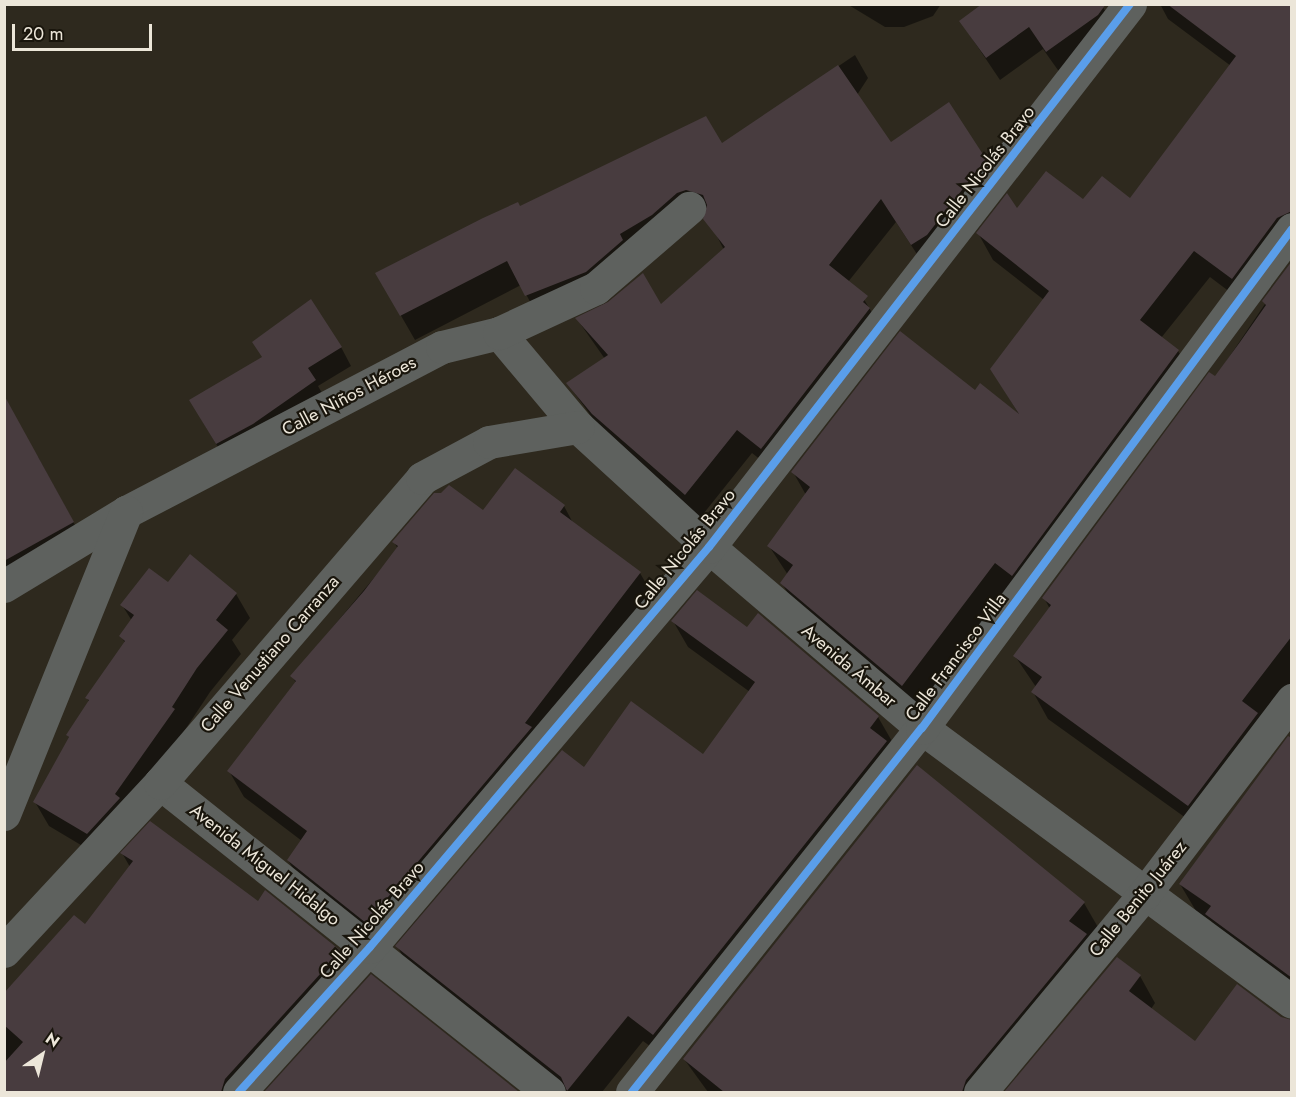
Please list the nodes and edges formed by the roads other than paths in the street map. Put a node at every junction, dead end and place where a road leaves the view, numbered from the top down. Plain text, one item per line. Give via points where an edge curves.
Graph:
1 (1130, 4) edge
2 (689, 208) dead end
3 (1292, 229) edge
4 (499, 333) junction
5 (578, 427) junction
6 (126, 512) junction
7 (708, 547) junction
8 (4, 586) edge
9 (1292, 700) edge
10 (922, 728) junction
11 (160, 783) junction
12 (4, 814) edge
13 (1145, 893) junction
14 (370, 947) junction
15 (4, 951) edge
16 (1292, 1002) edge
17 (239, 1092) edge
18 (549, 1092) edge
19 (632, 1092) edge
20 (980, 1092) edge

1 - 7 street, Calle Nicolás Bravo
2 - 4 street, Calle Niños Héroes via 597,288
3 - 10 street, Calle Francisco Villa
4 - 5 street, Avenida Ámbar
4 - 6 street, Calle Niños Héroes via 442,346
5 - 7 street, Avenida Ámbar
5 - 11 street, Calle Venustiano Carranza via 489,442 422,478
6 - 8 street, Calle Niños Héroes
6 - 12 street
7 - 10 street, Avenida Ámbar
7 - 14 street, Calle Nicolás Bravo
9 - 13 street, Calle Benito Juárez
10 - 13 street, Avenida Ámbar
10 - 19 street, Calle Francisco Villa
11 - 14 street, Avenida Miguel Hidalgo
11 - 15 street, Calle Venustiano Carranza
13 - 16 street, Avenida Ámbar
13 - 20 street, Calle Benito Juárez
14 - 17 street, Calle Nicolás Bravo
14 - 18 street, Avenida Miguel Hidalgo

